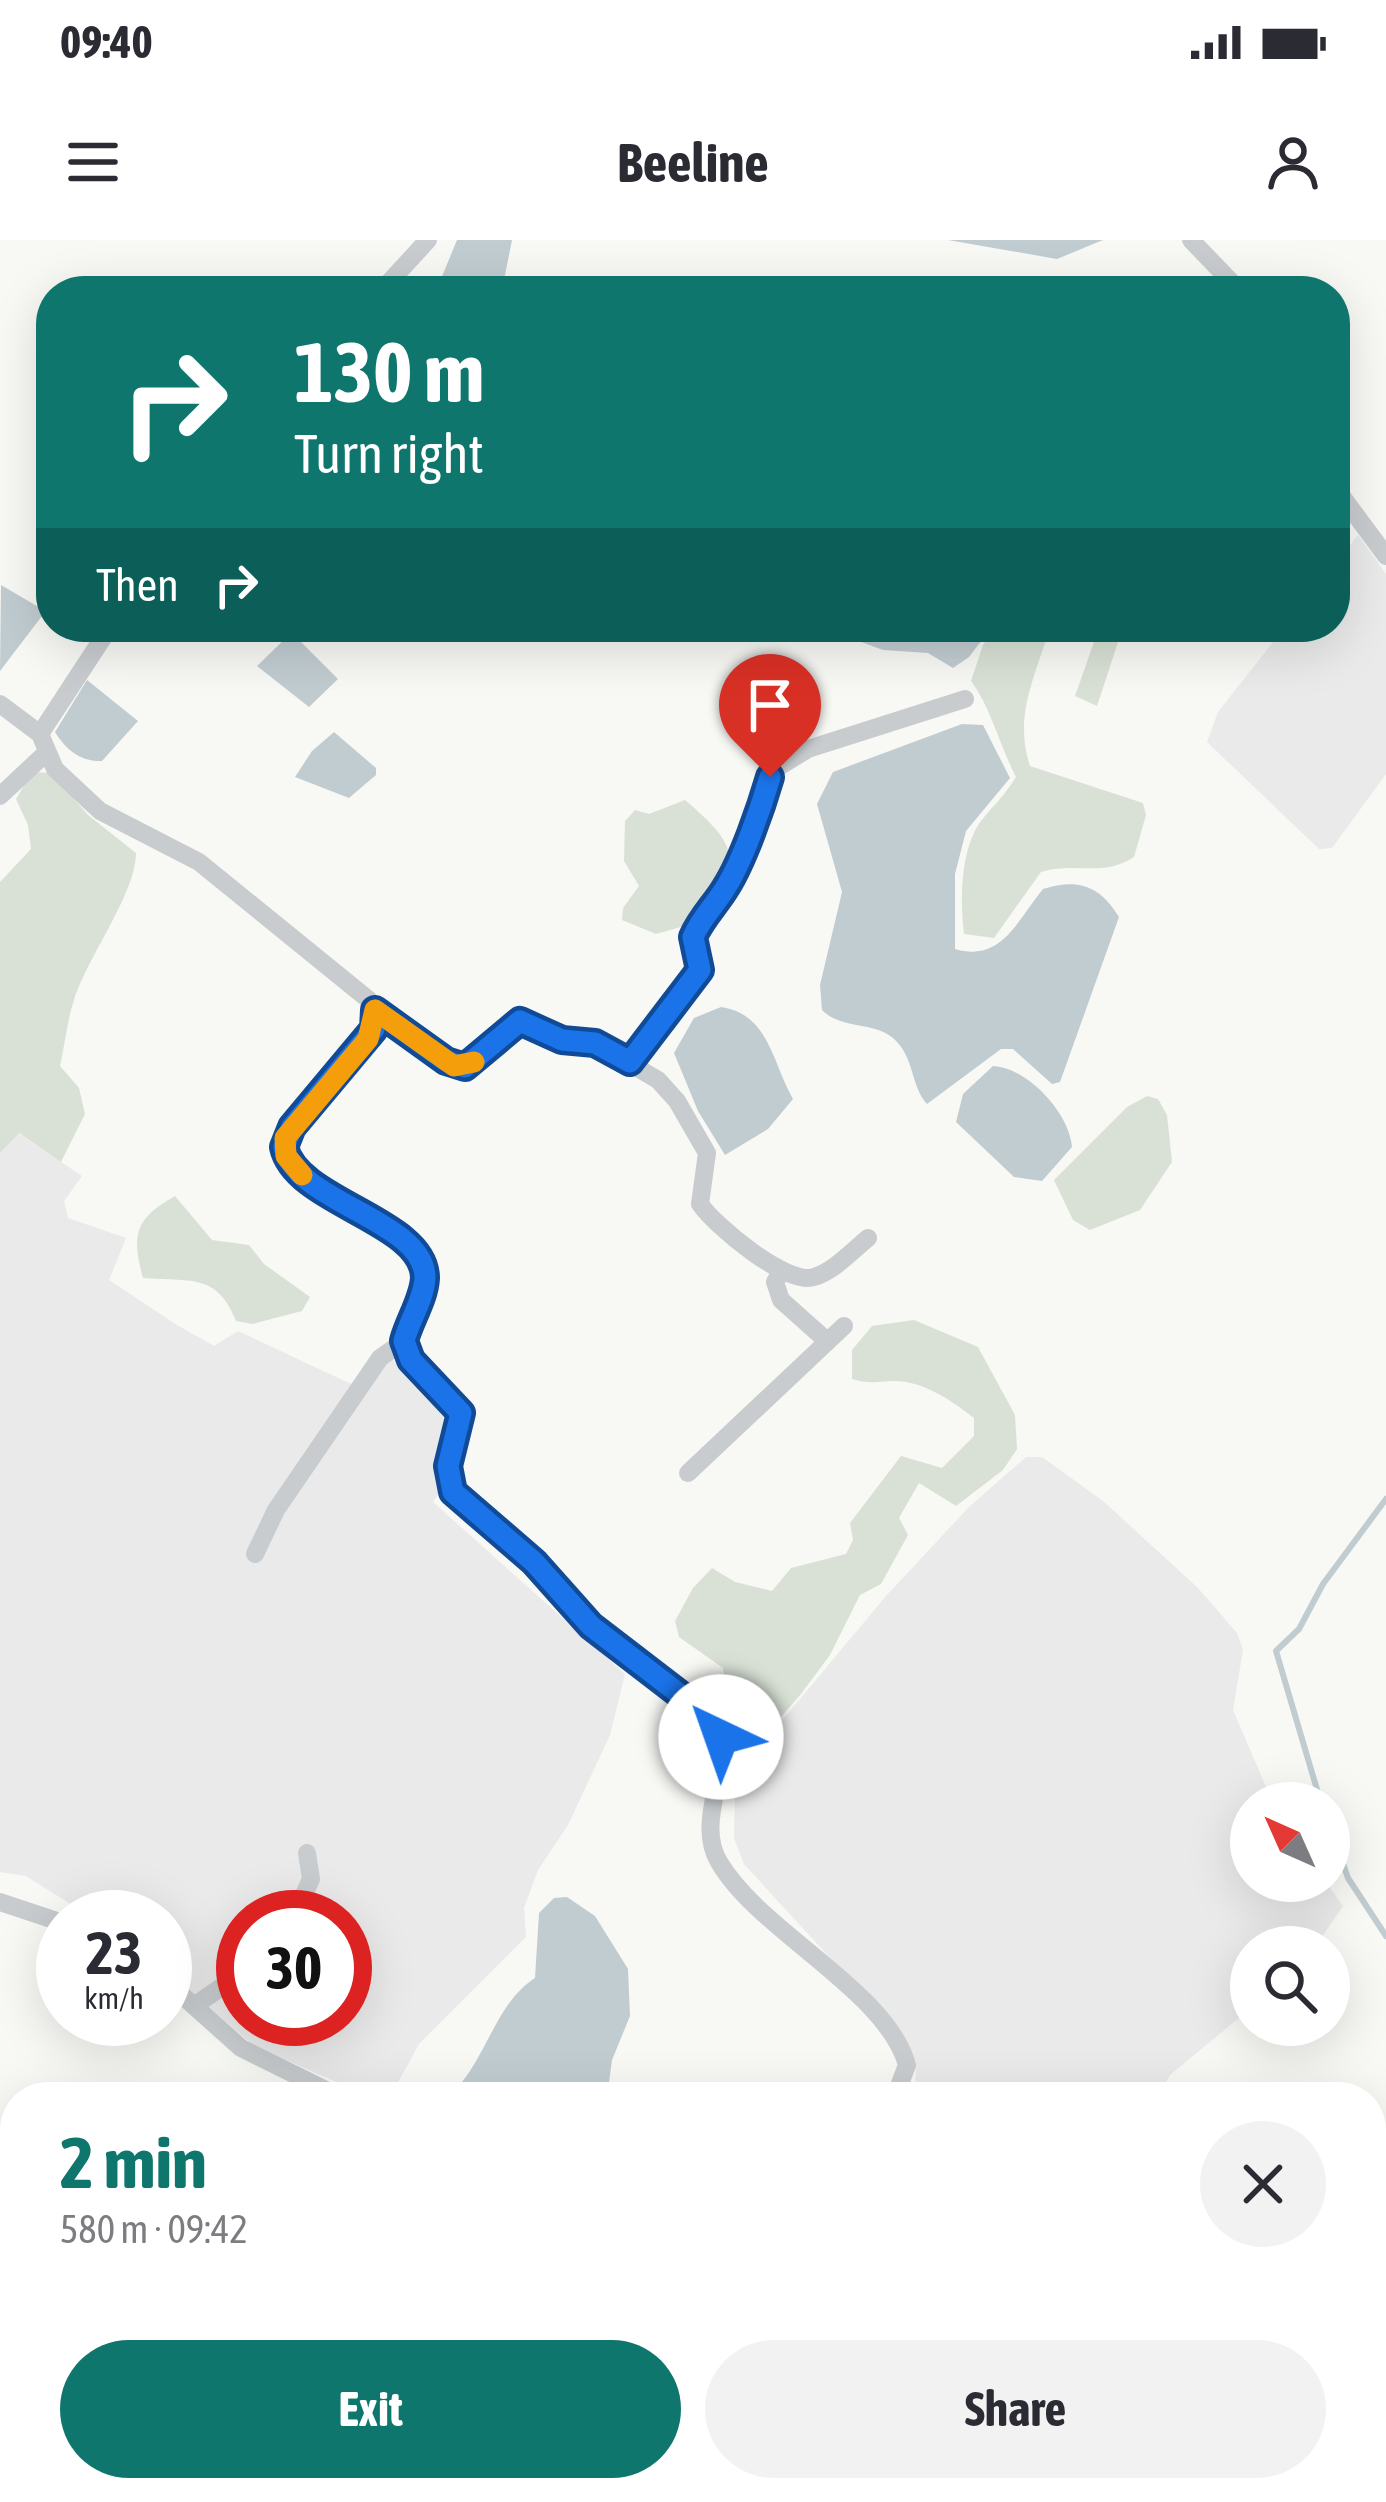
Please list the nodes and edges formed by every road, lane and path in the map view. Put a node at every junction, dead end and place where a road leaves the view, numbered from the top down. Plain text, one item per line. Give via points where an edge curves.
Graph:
1 (428, 240) edge
2 (1191, 240) edge
3 (395, 276) edge
4 (1226, 276) edge
5 (1350, 507) edge
6 (1386, 556) edge
7 (101, 642) edge
8 (965, 699) dead end
9 (0, 704) edge
10 (44, 743) junction
11 (0, 796) edge
12 (375, 1010) junction
13 (630, 1062) junction
14 (868, 1238) dead end
15 (782, 1270) junction
16 (844, 1325) dead end
17 (827, 1340) junction
18 (404, 1341) junction
19 (688, 1473) dead end
20 (255, 1554) dead end
21 (307, 1853) dead end
22 (306, 1890) edge
23 (0, 1902) edge
24 (36, 1915) edge
25 (216, 1991) edge
26 (194, 2006) joint
27 (307, 2082) edge
28 (901, 2082) edge

1 - 3 street
2 - 4 street
5 - 6 street
7 - 10 street
8 - 13 street via 808,749 775,769 735,869 693,937 700,970
9 - 10 street
10 - 11 street
10 - 12 street via 76,793 231,884
12 - 13 street via 454,1066 472,1064 520,1021
12 - 18 street via 374,1029 284,1147 300,1173 405,1242 422,1262 425,1282
13 - 15 street via 658,1080 693,1126 708,1167 700,1204 713,1223
14 - 15 street via 812,1278
15 - 17 street via 775,1282 781,1300
16 - 17 street
17 - 19 street
18 - 20 street via 380,1358
18 - 28 street via 411,1360 461,1413 448,1466 453,1492 534,1562 591,1626 719,1729 710,1826 717,1859 893,2037 907,2065
21 - 22 street
23 - 24 street
25 - 26 street
26 - 27 street via 261,2061

